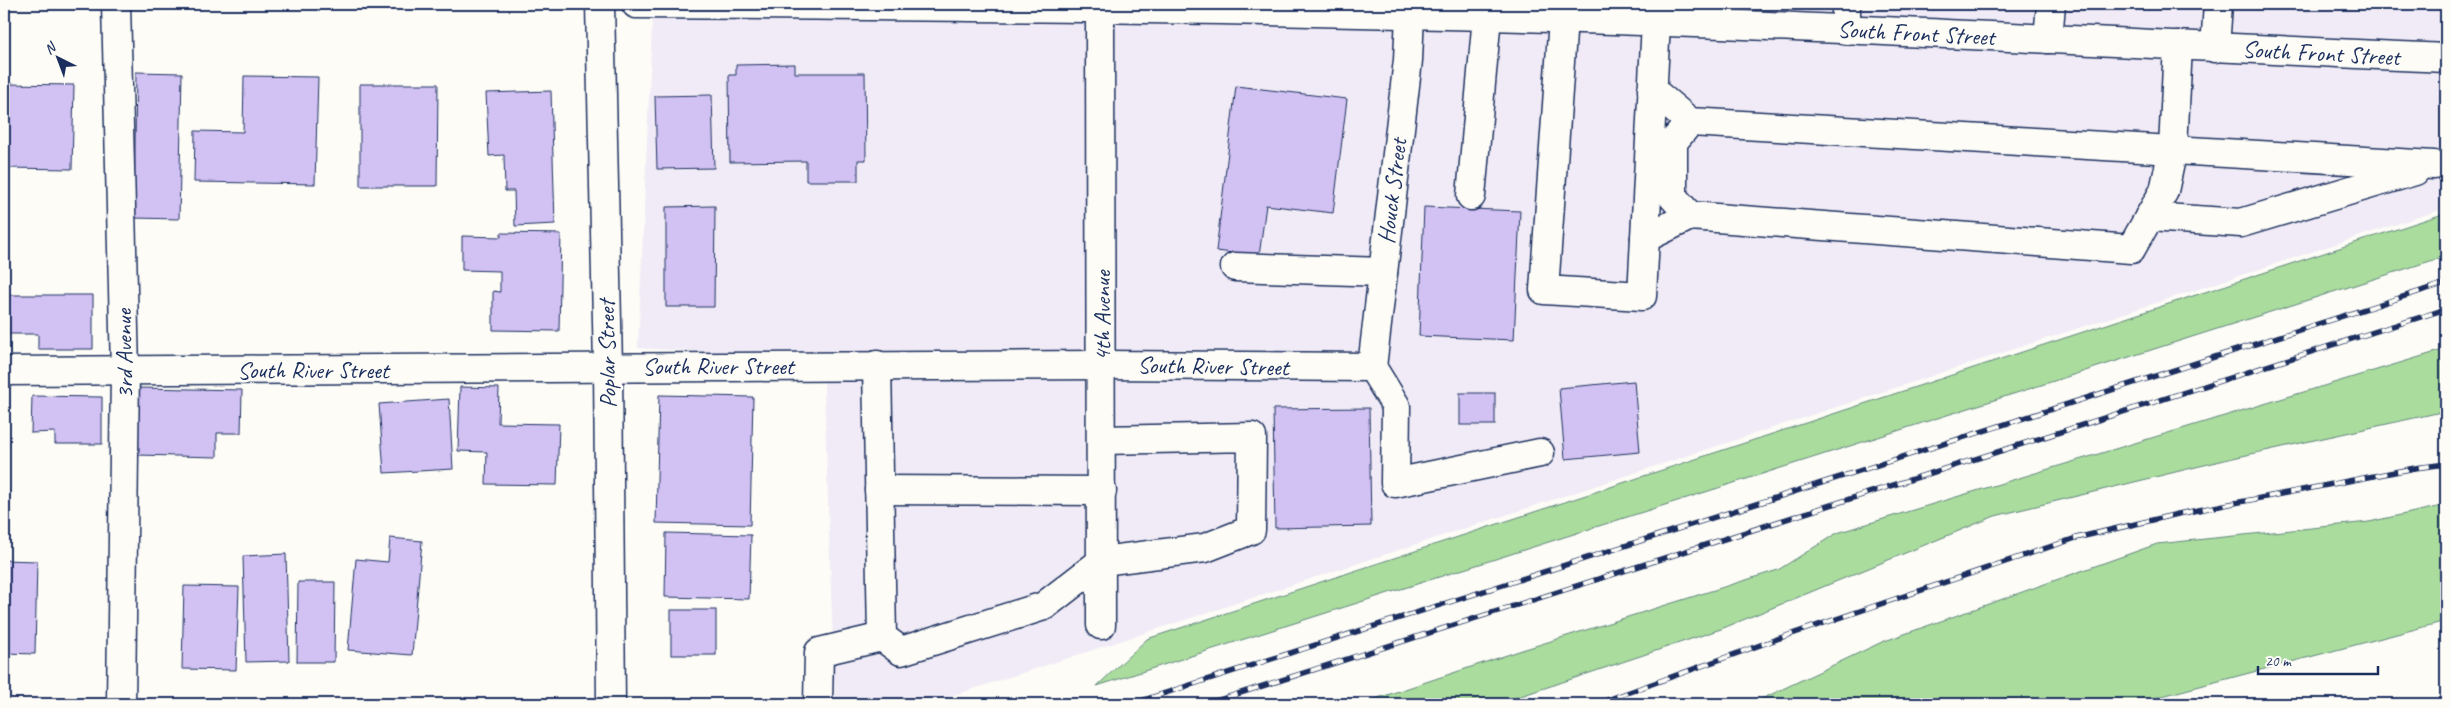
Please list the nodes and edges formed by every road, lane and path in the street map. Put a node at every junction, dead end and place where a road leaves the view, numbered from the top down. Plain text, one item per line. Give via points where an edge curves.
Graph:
1 (116, 4) edge
2 (600, 4) edge
3 (636, 4) edge
4 (2051, 4) edge
5 (2218, 4) edge
6 (1100, 8) junction
7 (1320, 8) edge
8 (1410, 14) junction
9 (1547, 14) edge
10 (1487, 16) junction
11 (1846, 17) edge
12 (1656, 22) junction
13 (2048, 39) junction
14 (2178, 45) junction
15 (2215, 48) junction
16 (2446, 58) edge
17 (1652, 90) junction
18 (1690, 122) junction
19 (2173, 149) junction
20 (1471, 196) dead end
21 (1690, 216) junction
22 (2150, 217) junction
23 (1645, 238) junction
24 (1235, 266) dead end
25 (1383, 272) junction
26 (877, 365) junction
27 (1102, 365) junction
28 (608, 367) junction
29 (1372, 368) junction
30 (125, 370) junction
31 (4, 371) edge
32 (1102, 440) junction
33 (1540, 453) dead end
34 (879, 490) junction
35 (1102, 490) junction
36 (1102, 561) junction
37 (1102, 625) dead end
38 (882, 637) junction
39 (121, 704) edge
40 (606, 704) edge
41 (612, 704) edge
42 (818, 704) edge

1 - 30 main road, 3rd Avenue
2 - 28 main road, Poplar Street
3 - 6 main road, South Front Street
4 - 13 main road
5 - 15 main road
6 - 7 main road, South Front Street
6 - 27 main road, 4th Avenue
7 - 8 main road, South Front Street
8 - 10 main road, South Front Street
8 - 25 main road, Houck Street via 1408,60
9 - 10 main road, South Front Street
9 - 12 main road, South Front Street
9 - 23 main road via 1544,290 1642,296
10 - 20 main road
11 - 12 main road, South Front Street
11 - 13 main road, South Front Street
12 - 17 main road
13 - 14 main road, South Front Street
14 - 15 main road, South Front Street
14 - 19 main road
15 - 16 main road, South Front Street
17 - 18 main road
17 - 23 main road
18 - 19 main road
18 - 21 main road via 1673,142 1674,198
19 - 22 main road via 2164,191
19 - 22 main road via 2434,165 2241,222
21 - 22 main road via 2131,249
21 - 23 main road
24 - 25 main road
25 - 29 main road, Houck Street
26 - 27 main road, South River Street
26 - 28 main road, South River Street
26 - 34 main road
27 - 29 main road, South River Street
27 - 32 main road, 4th Avenue
28 - 30 main road, South River Street
28 - 41 main road, Poplar Street
29 - 33 main road via 1396,406 1395,483
30 - 31 main road, South River Street
30 - 39 main road, 3rd Avenue
32 - 35 main road, 4th Avenue
32 - 36 main road via 1252,437 1251,530 1206,548
34 - 35 main road
34 - 38 main road
35 - 36 main road, 4th Avenue
36 - 37 main road, 4th Avenue
36 - 38 main road via 1044,606 901,650
38 - 42 main road via 819,652
40 - 41 main road

